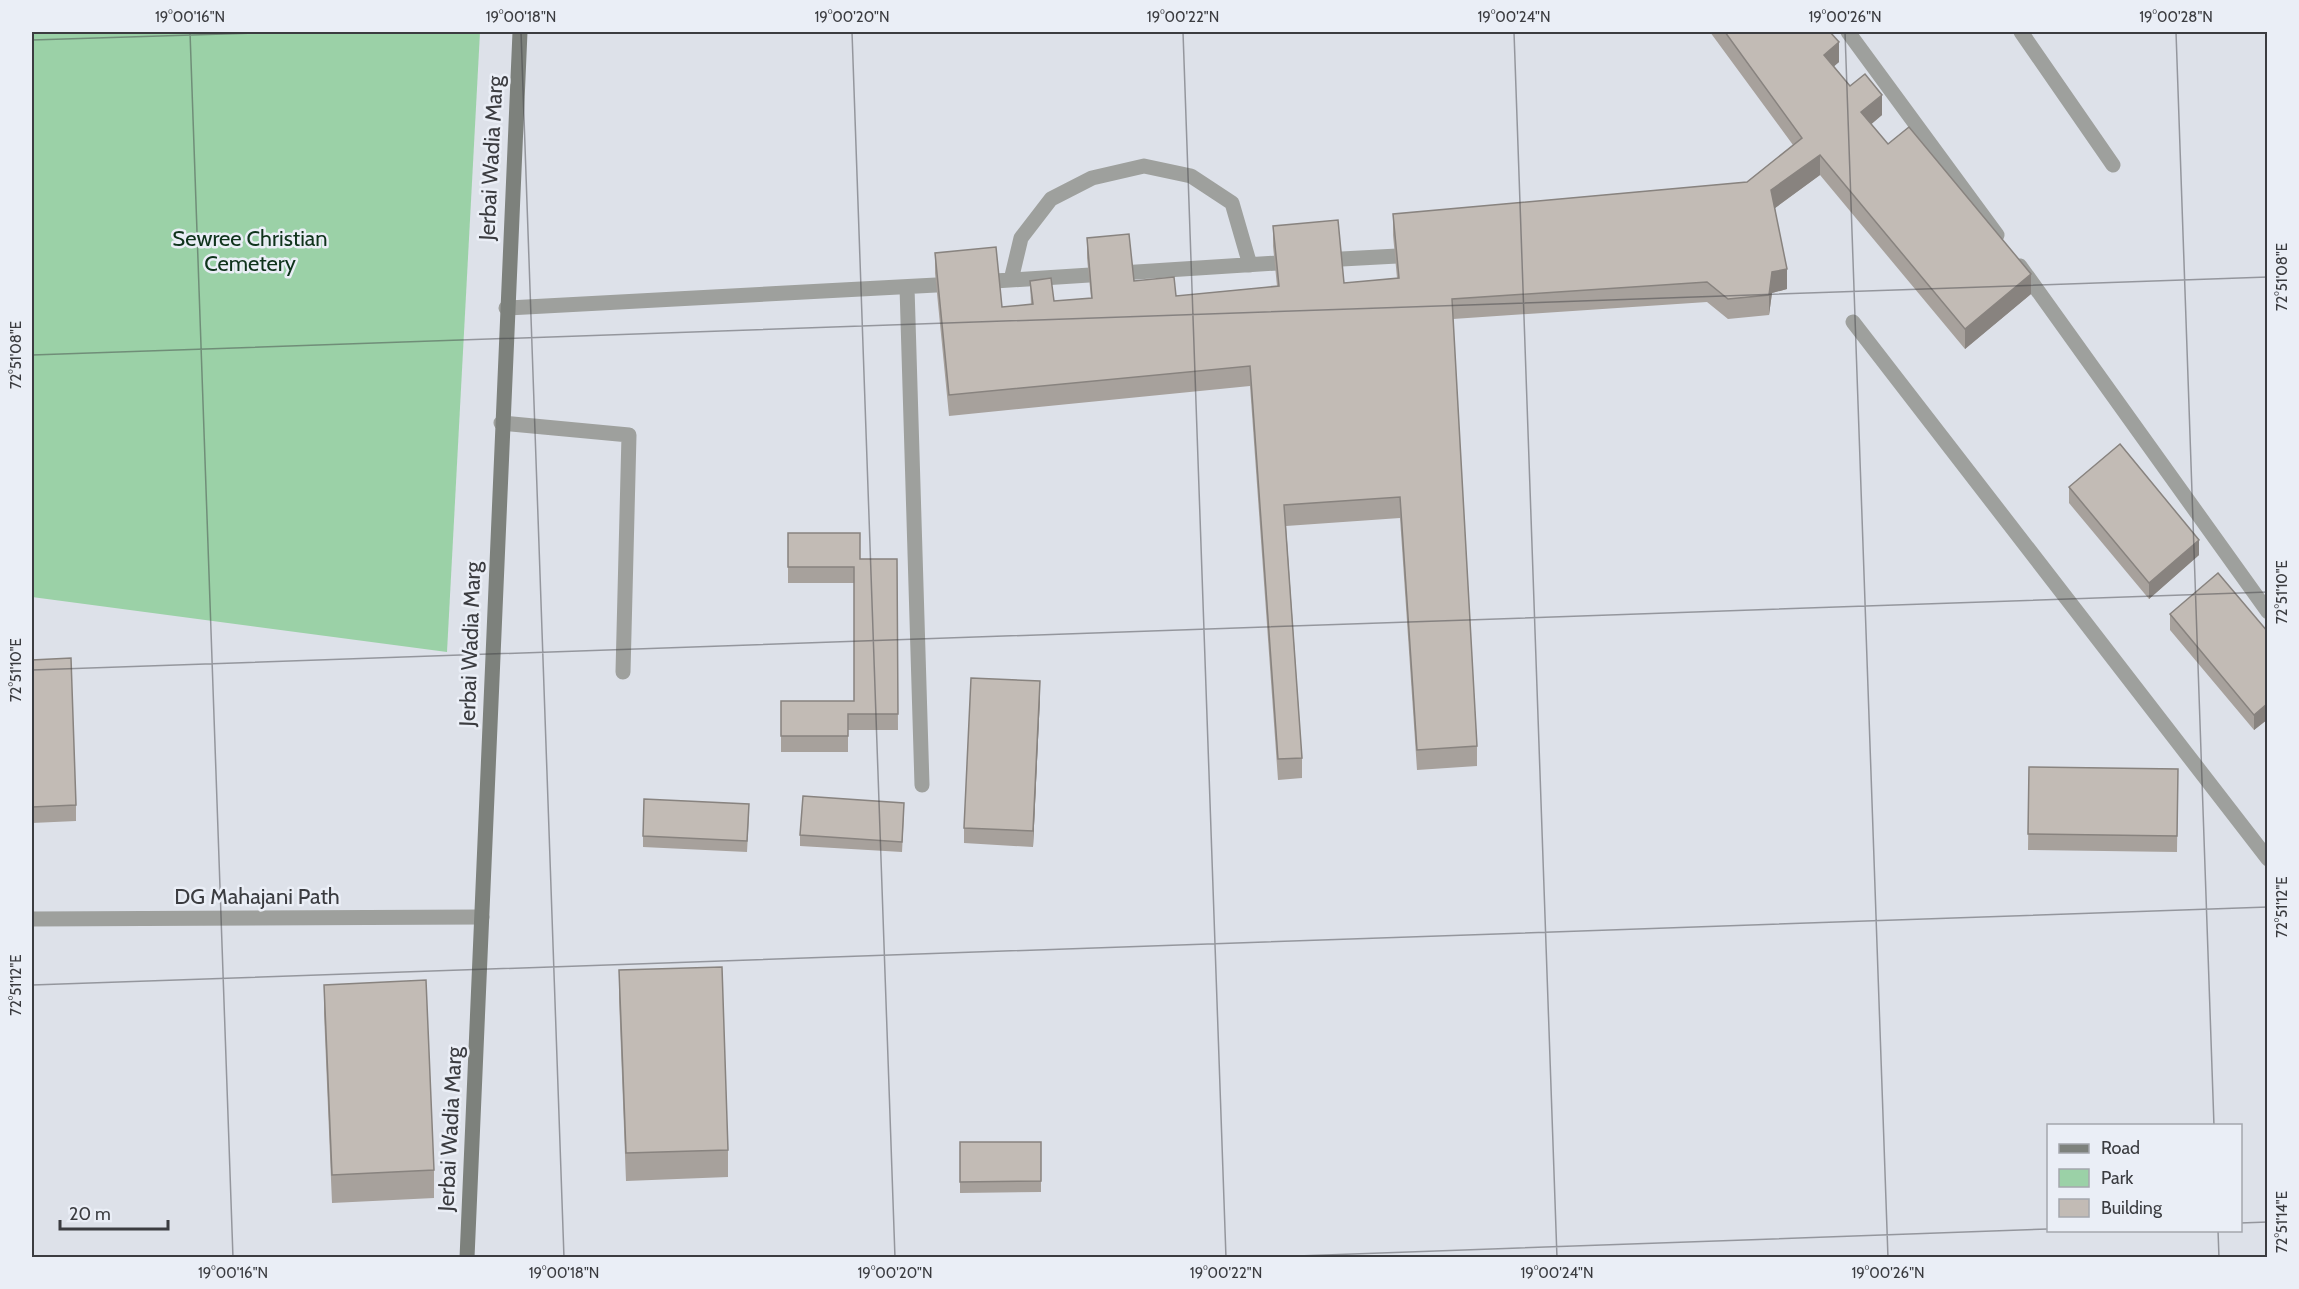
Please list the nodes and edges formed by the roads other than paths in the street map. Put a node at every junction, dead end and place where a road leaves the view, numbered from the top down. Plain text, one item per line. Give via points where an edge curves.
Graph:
1 (520, 32) edge
2 (1848, 32) edge
3 (2021, 32) edge
4 (2113, 165) dead end
5 (1429, 254) edge
6 (1250, 265) junction
7 (1011, 280) junction
8 (907, 287) junction
9 (506, 308) junction
10 (1853, 322) dead end
11 (501, 423) junction
12 (2268, 612) edge
13 (623, 672) dead end
14 (922, 785) dead end
15 (2268, 859) edge
16 (482, 917) junction
17 (32, 919) edge
18 (467, 1257) edge

1 - 9 main road, Jerbai Wadia Marg
2 - 12 street
3 - 4 street
5 - 6 street
6 - 7 street
6 - 7 street via 1232,203 1191,176 1144,166 1092,178 1051,200 1020,238
7 - 8 street
8 - 9 street
8 - 14 street
9 - 11 main road, Jerbai Wadia Marg
10 - 15 street
11 - 13 street via 629,435
11 - 16 main road, Jerbai Wadia Marg
16 - 17 street, DG Mahajani Path
16 - 18 main road, Jerbai Wadia Marg

